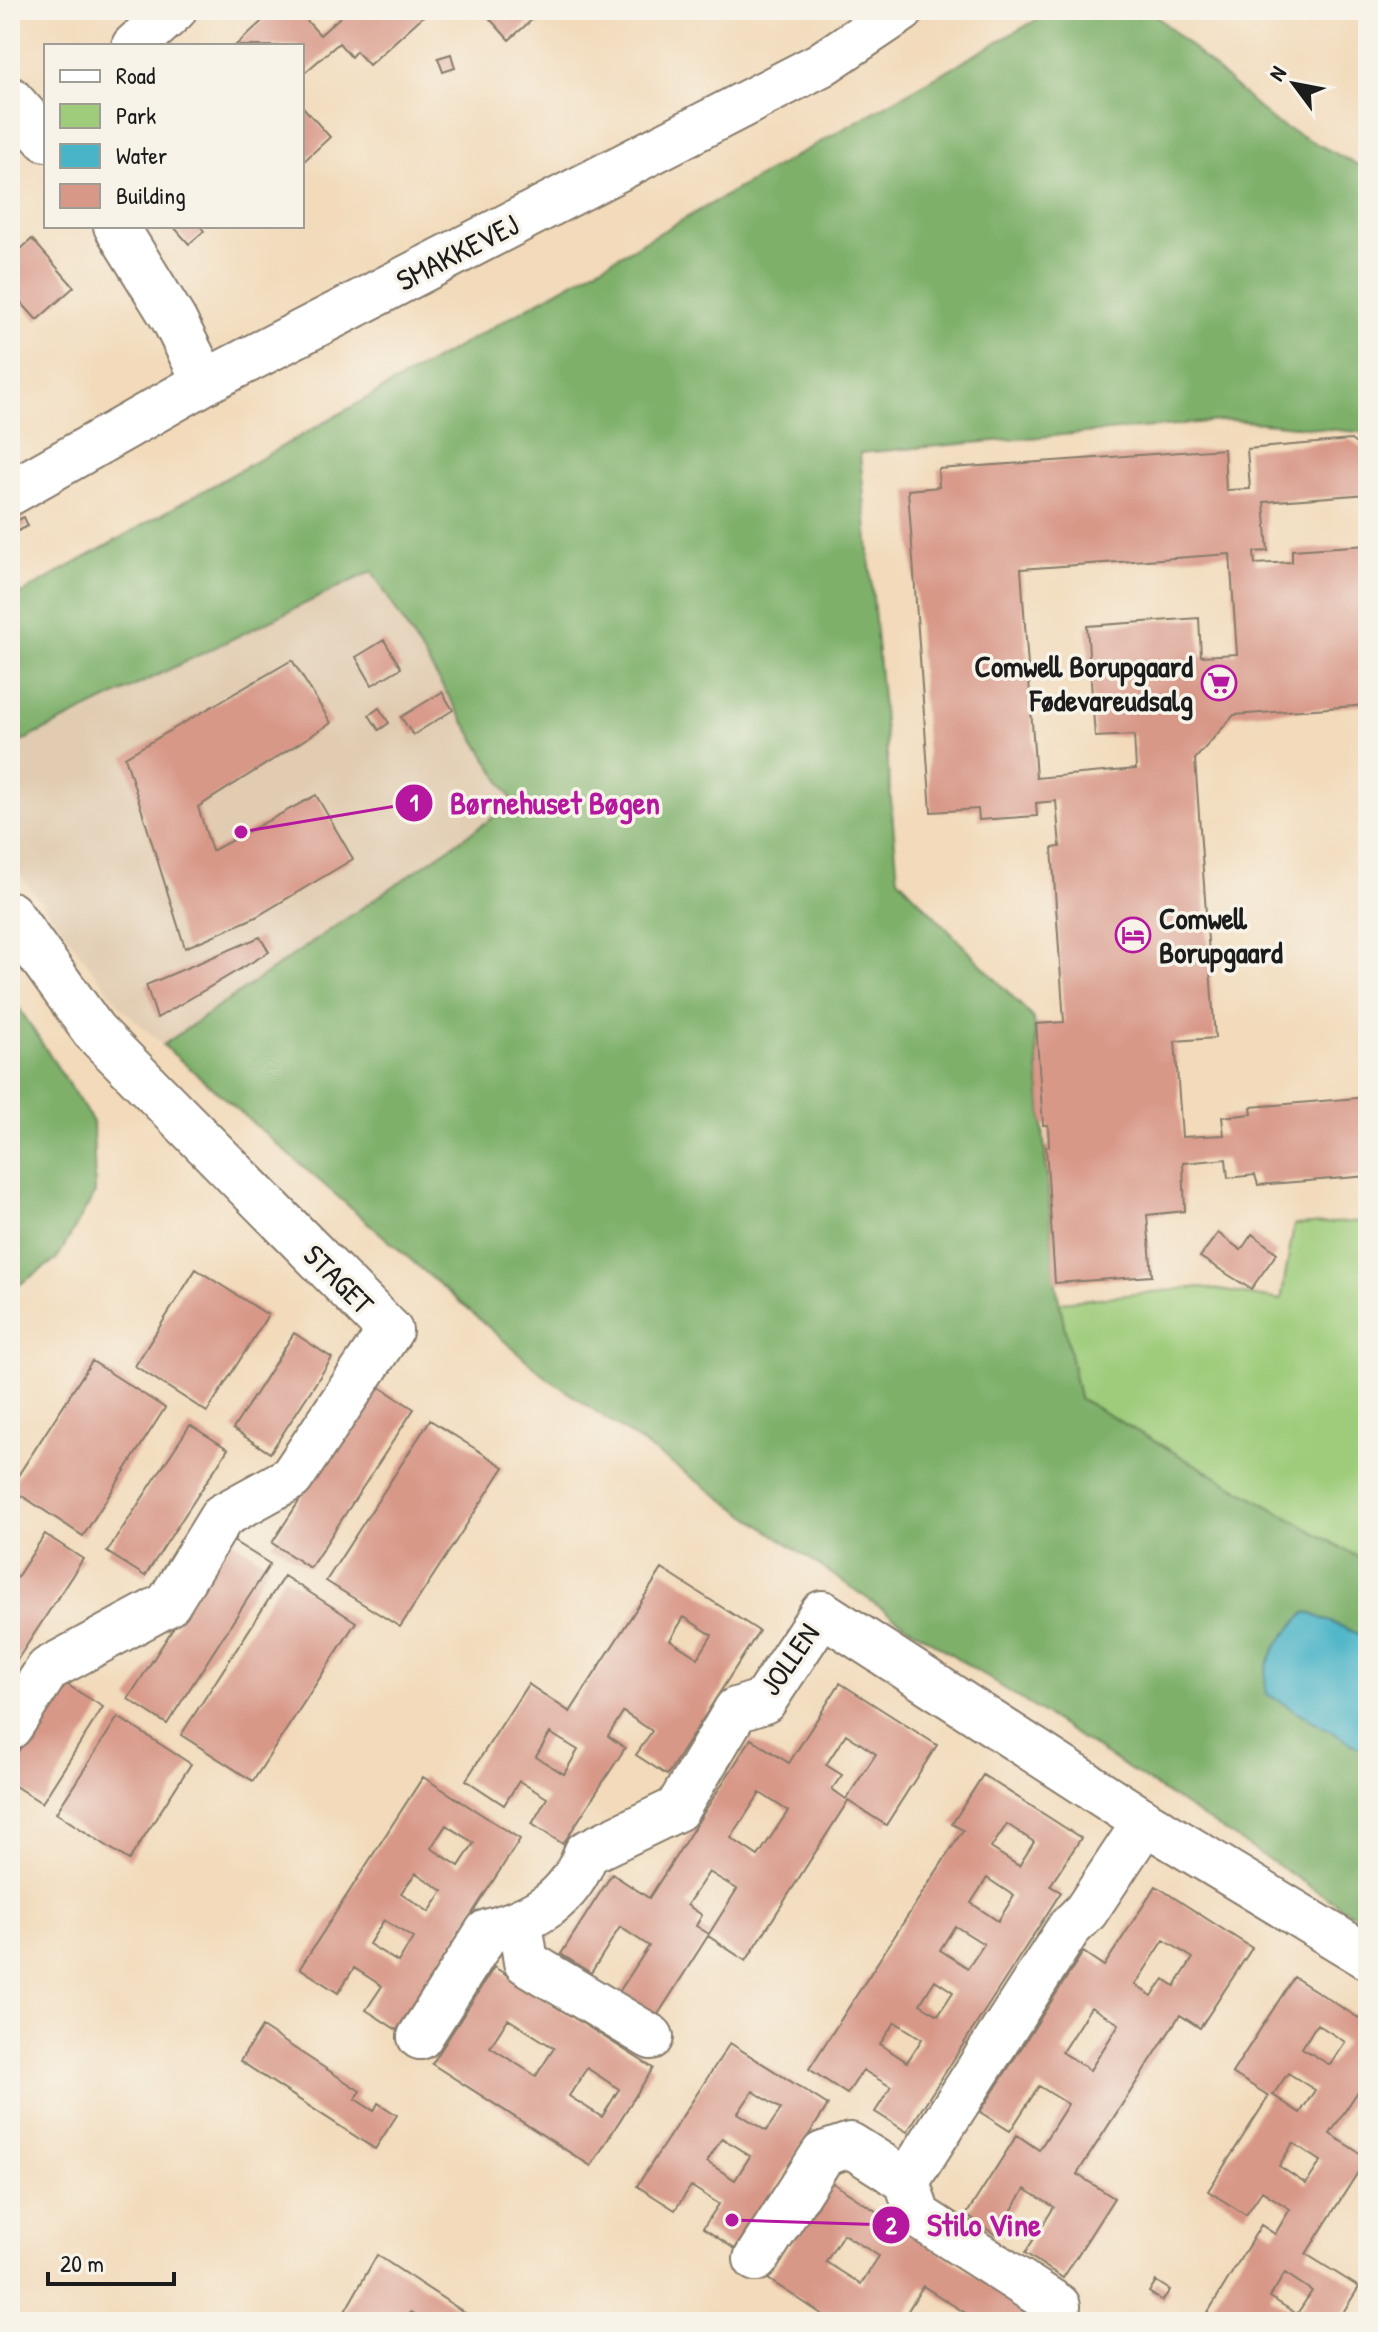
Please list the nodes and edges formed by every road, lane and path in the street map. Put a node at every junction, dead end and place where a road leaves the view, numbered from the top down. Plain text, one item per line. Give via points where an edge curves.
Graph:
1 (174, 10) edge
2 (902, 10) edge
3 (136, 44) edge
4 (10, 99) edge
5 (44, 133) edge
6 (117, 228) edge
7 (205, 382) junction
8 (10, 493) edge
9 (10, 914) edge
10 (10, 1727) edge
11 (1145, 1822) junction
12 (520, 1923) junction
13 (1368, 1957) edge
14 (420, 2037) dead end
15 (651, 2037) dead end
16 (907, 2181) junction
17 (756, 2259) dead end
18 (1058, 2306) dead end

1 - 3 street
2 - 7 street, SMAKKEVEJ via 820,65
4 - 5 street
6 - 7 street
7 - 8 street, SMAKKEVEJ
9 - 10 street, STAGET via 94,1031 390,1331 291,1478 222,1516 168,1604 48,1669
11 - 12 street, JOLLEN via 822,1613 764,1701 736,1710 677,1809 586,1853 562,1896
11 - 13 street, JOLLEN
11 - 16 street via 1069,1928
12 - 14 street, JOLLEN via 487,1932
12 - 15 street via 526,1962
16 - 17 street via 850,2145 823,2154
16 - 18 street via 918,2216

